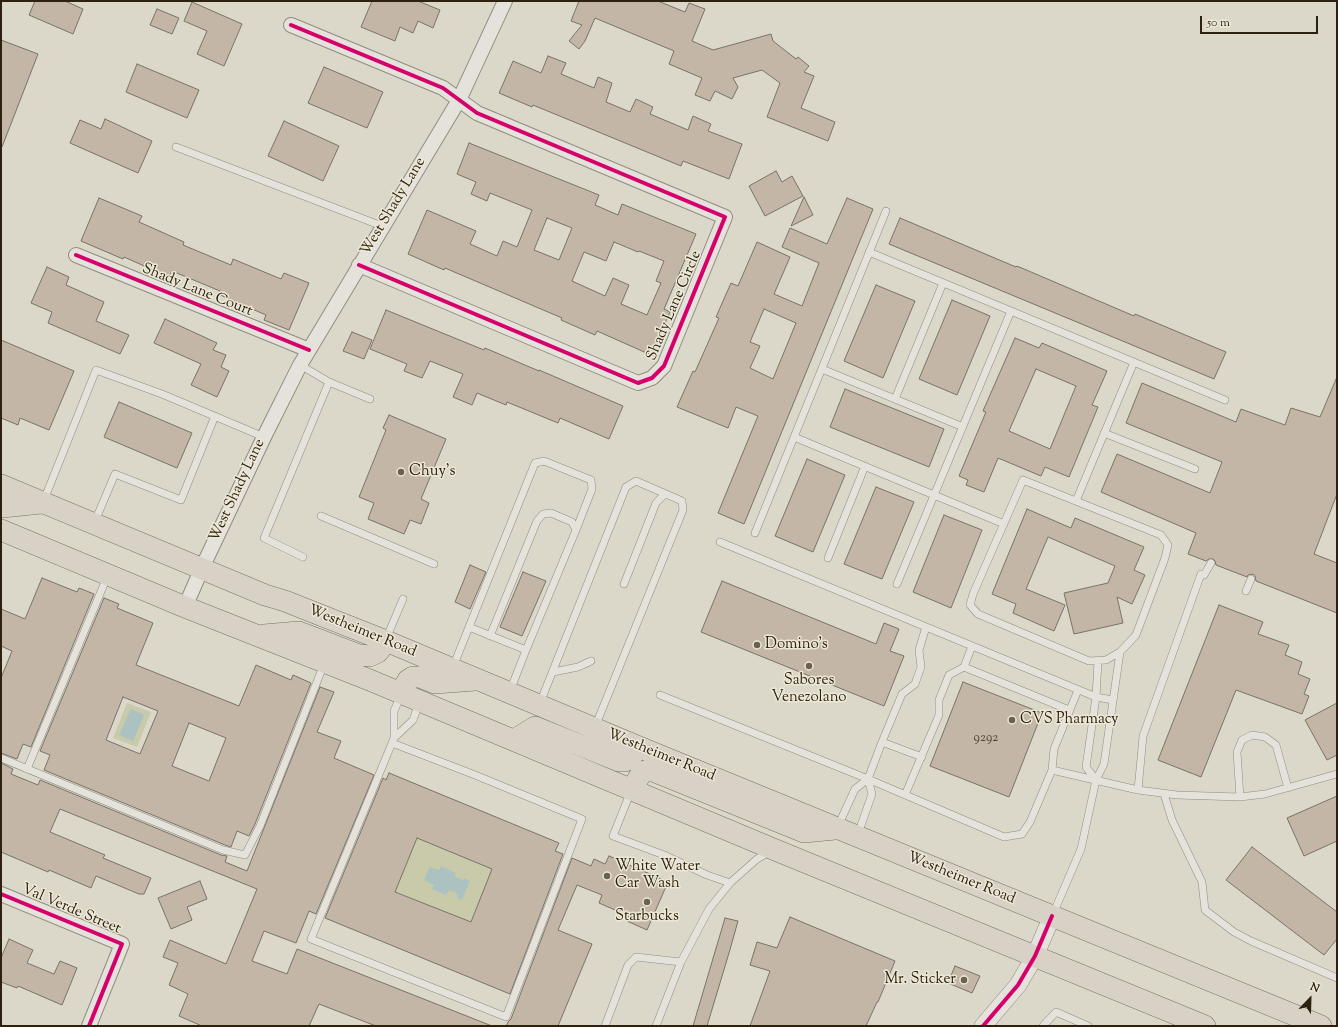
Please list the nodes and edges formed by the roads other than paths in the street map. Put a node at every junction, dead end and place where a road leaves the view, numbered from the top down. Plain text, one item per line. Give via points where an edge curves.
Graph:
1 (506, 1) edge
2 (291, 25) dead end
3 (459, 100) junction
4 (176, 147) dead end
5 (886, 210) dead end
6 (382, 226) junction
7 (869, 252) junction
8 (76, 255) dead end
9 (359, 266) junction
10 (943, 283) junction
11 (1011, 311) junction
12 (309, 350) junction
13 (1134, 362) junction
14 (300, 365) junction
15 (822, 369) junction
16 (330, 382) junction
17 (370, 399) dead end
18 (895, 399) junction
19 (1225, 400) dead end
20 (215, 416) junction
21 (962, 428) junction
22 (1104, 433) junction
23 (264, 437) junction
24 (794, 437) junction
25 (865, 466) junction
26 (1195, 469) dead end
27 (1, 485) edge
28 (665, 494) junction
29 (934, 495) junction
30 (1076, 501) junction
31 (44, 502) junction
32 (1, 506) edge
33 (321, 516) dead end
34 (94, 523) junction
35 (1004, 524) junction
36 (1, 530) edge
37 (576, 530) junction
38 (756, 533) dead end
39 (720, 542) dead end
40 (303, 556) dead end
41 (828, 558) dead end
42 (1211, 563) dead end
43 (434, 564) dead end
44 (202, 568) junction
45 (108, 574) junction
46 (1251, 579) dead end
47 (624, 584) dead end
48 (897, 584) dead end
49 (1246, 591) dead end
50 (402, 599) dead end
51 (185, 607) junction
52 (469, 627) junction
53 (926, 627) junction
54 (260, 636) junction
55 (490, 636) junction
56 (386, 641) junction
57 (972, 646) junction
58 (526, 650) junction
59 (1120, 652) junction
60 (591, 660) dead end
61 (1098, 661) junction
62 (325, 662) junction
63 (964, 667) junction
64 (452, 669) junction
65 (553, 672) junction
66 (477, 680) junction
67 (1078, 690) junction
68 (509, 694) junction
69 (660, 695) dead end
70 (411, 697) junction
71 (1096, 697) junction
72 (1113, 700) junction
73 (539, 706) junction
74 (1069, 710) junction
75 (594, 729) junction
76 (393, 740) junction
77 (514, 740) junction
78 (882, 742) junction
79 (639, 747) junction
80 (1, 758) edge
81 (922, 758) junction
82 (27, 769) junction
83 (1052, 770) junction
84 (1337, 774) edge
85 (868, 779) junction
86 (1096, 780) junction
87 (1288, 788) junction
88 (632, 789) junction
89 (1138, 790) junction
90 (1164, 794) junction
91 (905, 795) junction
92 (1240, 797) junction
93 (838, 828) junction
94 (857, 836) junction
95 (773, 849) junction
96 (730, 883) junction
97 (1, 894) edge
98 (1052, 916) junction
99 (1035, 956) junction
100 (681, 962) junction
101 (1337, 978) edge
102 (1199, 1025) edge
103 (89, 1026) edge
104 (605, 1026) edge
105 (656, 1026) edge
106 (983, 1026) edge
107 (1044, 1026) edge
108 (1088, 1026) edge
109 (1321, 1026) edge

1 - 3 street, West Shady Lane
2 - 3 street via 443,88
3 - 6 street, West Shady Lane
3 - 9 street, Shady Lane Circle via 477,113 725,217 664,366 652,378 638,383
4 - 6 lane
5 - 7 lane
6 - 9 street, West Shady Lane
7 - 10 lane
7 - 15 lane
8 - 12 street, Shady Lane Court
9 - 12 street, West Shady Lane
10 - 11 lane
10 - 18 lane
11 - 13 lane
11 - 21 lane
12 - 14 street, West Shady Lane
13 - 19 lane
13 - 22 lane
14 - 16 lane
14 - 23 street, West Shady Lane
15 - 18 lane
15 - 24 lane
16 - 17 lane
16 - 40 lane via 264,538
18 - 21 lane
20 - 23 lane
20 - 31 lane via 96,370
20 - 34 lane via 181,500 115,474
21 - 29 lane
22 - 26 lane
22 - 30 lane
23 - 44 street, West Shady Lane
24 - 25 lane
24 - 38 lane
25 - 29 lane
25 - 41 lane
27 - 31 main road, Westheimer Road
28 - 47 lane via 656,504
28 - 65 lane via 636,481 626,487
28 - 75 lane via 682,501 683,510
29 - 35 lane
29 - 48 lane
30 - 35 lane via 1023,480
30 - 59 lane via 1160,535 1168,544 1166,558 1136,635
31 - 32 main road
31 - 34 main road, Westheimer Road
33 - 43 lane
34 - 44 main road, Westheimer Road
35 - 61 lane via 970,605 978,614 1089,661
36 - 45 main road
37 - 52 lane via 592,489 591,480 544,462 535,463
37 - 55 lane via 572,522 551,513 543,514 537,521
37 - 58 lane
39 - 53 lane
42 - 89 lane via 1203,574 1143,736
44 - 51 street, West Shady Lane
44 - 56 main road, Westheimer Road
45 - 51 main road
45 - 82 lane
46 - 49 lane
50 - 56 lane
51 - 54 main road
52 - 55 lane
52 - 64 lane
53 - 57 lane
53 - 78 lane via 919,650 921,667 915,684 902,694
54 - 56 main road via 299,632 359,655 370,656 378,652
54 - 62 main road
55 - 58 lane
56 - 64 main road, Westheimer Road
57 - 63 lane
57 - 67 lane
58 - 68 lane
59 - 61 lane via 1106,660
59 - 72 lane
60 - 65 lane via 578,667
61 - 71 lane
62 - 70 main road
62 - 82 lane via 260,826 245,855 223,850
63 - 74 lane
63 - 81 lane via 949,674 939,700 939,715
64 - 66 main road, Westheimer Road
65 - 73 lane
66 - 68 main road, Westheimer Road
66 - 70 main road via 435,683 413,677 408,680
67 - 71 lane
67 - 74 lane
68 - 73 main road, Westheimer Road
69 - 85 lane
70 - 76 lane via 412,720
70 - 76 lane via 394,711
70 - 77 main road
71 - 72 lane
71 - 86 lane via 1086,766
72 - 86 lane via 1104,764
73 - 75 main road, Westheimer Road
74 - 83 lane via 1054,749
75 - 79 main road, Westheimer Road
76 - 76 lane via 311,939 506,1017 582,820
77 - 79 main road via 535,727 619,761 630,758
77 - 88 main road
78 - 81 lane
78 - 85 lane
79 - 93 main road, Westheimer Road
80 - 82 lane
81 - 91 lane
83 - 86 lane
83 - 91 lane via 1030,822 1022,834 1004,837
84 - 87 lane
85 - 91 lane
85 - 93 lane via 855,789
85 - 94 lane via 872,794
86 - 89 lane
86 - 98 lane via 1081,849
87 - 92 lane
87 - 92 lane via 1276,745 1265,737 1252,735 1242,740 1237,752
88 - 93 main road via 642,772 653,771 804,832
88 - 95 main road
88 - 96 lane via 613,836
89 - 90 lane
90 - 92 lane
90 - 101 lane via 1172,820 1202,882 1205,910 1234,932 1251,941
93 - 94 main road, Westheimer Road
94 - 98 main road, Westheimer Road
95 - 96 lane via 757,859
95 - 99 main road
96 - 100 lane via 709,909
97 - 103 street, Val Verde Street via 122,944
98 - 99 street
98 - 109 main road, Westheimer Road
99 - 102 main road
99 - 106 street via 1018,985
100 - 104 lane via 636,957 628,965
100 - 105 lane
107 - 108 lane via 1056,1012

